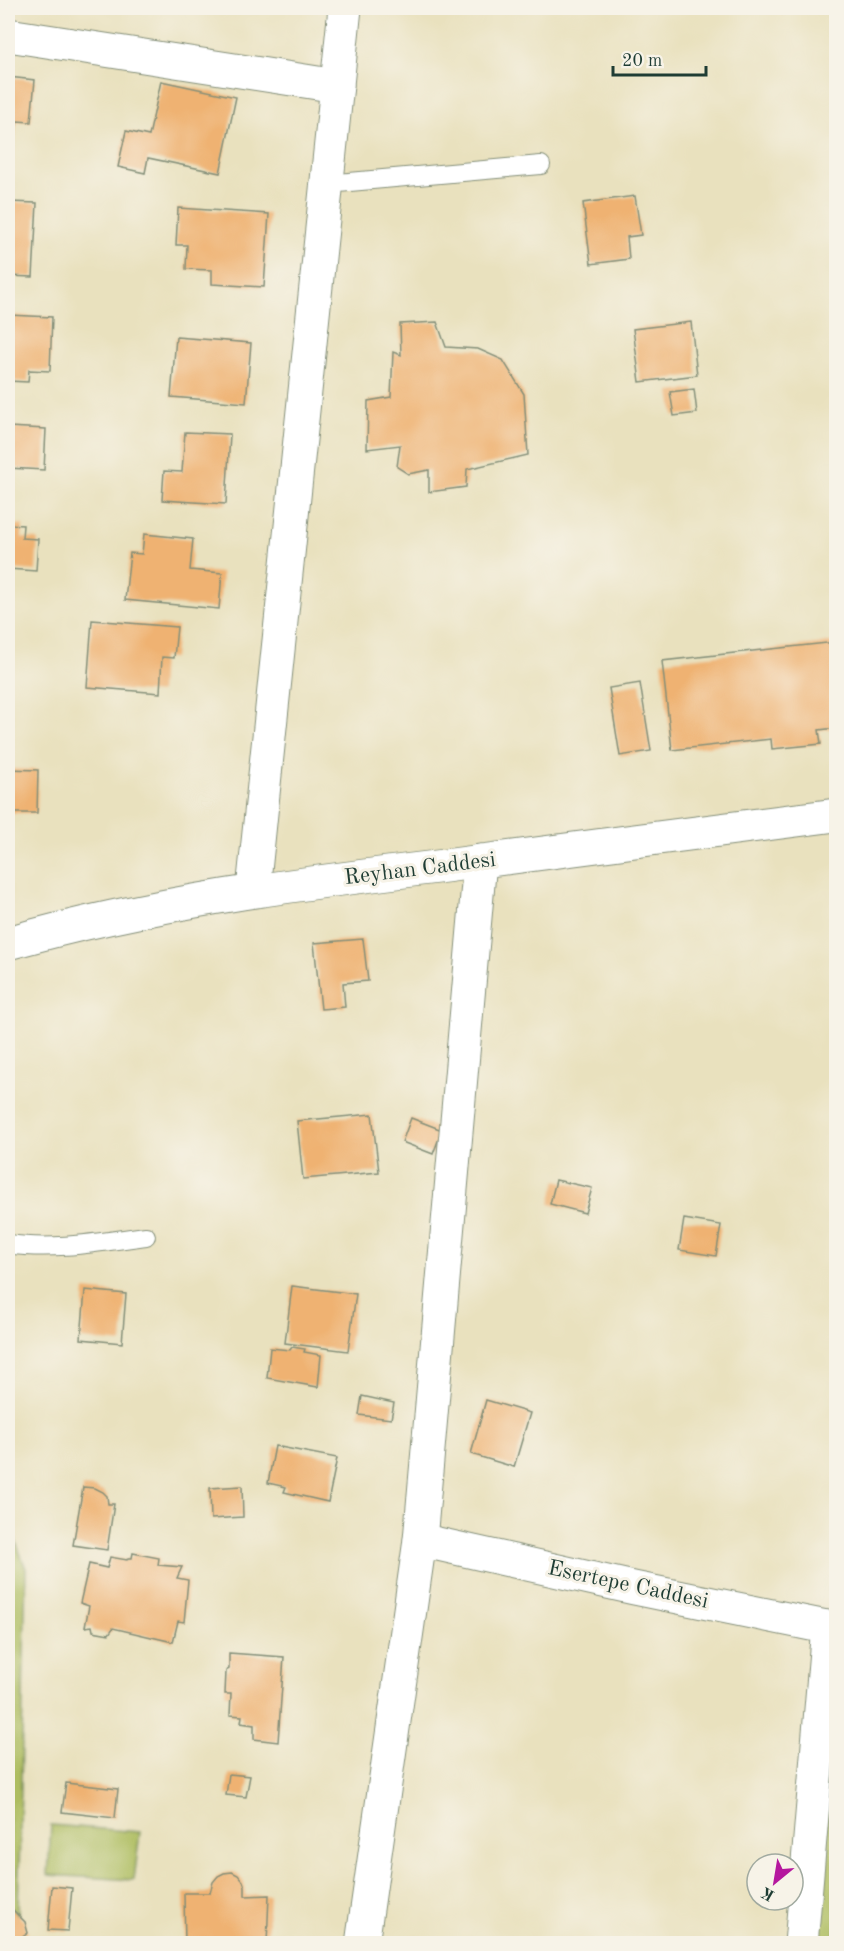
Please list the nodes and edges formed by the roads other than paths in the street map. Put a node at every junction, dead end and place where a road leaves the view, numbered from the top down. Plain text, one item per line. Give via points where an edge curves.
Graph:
1 (345, 8) edge
2 (8, 35) edge
3 (337, 87) junction
4 (541, 165) dead end
5 (327, 184) junction
6 (837, 815) edge
7 (480, 861) junction
8 (253, 890) junction
9 (8, 943) edge
10 (146, 1236) dead end
11 (8, 1244) edge
12 (420, 1540) junction
13 (832, 1628) edge
14 (362, 1944) edge
15 (801, 1944) edge

1 - 3 street
2 - 3 street
3 - 5 street
4 - 5 lane
5 - 8 street
6 - 7 street, Reyhan Caddesi
7 - 8 street, Reyhan Caddesi
7 - 12 street
8 - 9 street, Reyhan Caddesi via 141,910
10 - 11 lane via 62,1247
12 - 13 street, Esertepe Caddesi
12 - 14 street
13 - 15 street

